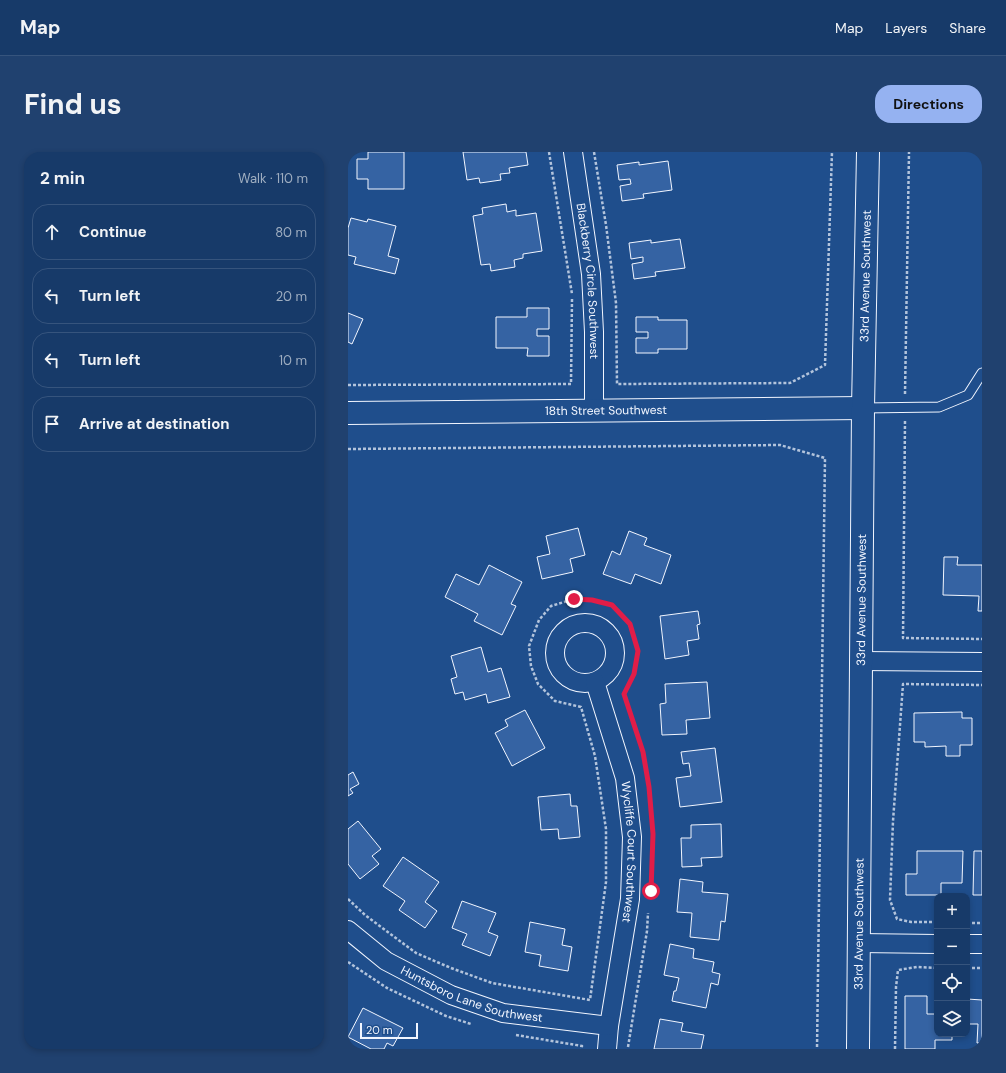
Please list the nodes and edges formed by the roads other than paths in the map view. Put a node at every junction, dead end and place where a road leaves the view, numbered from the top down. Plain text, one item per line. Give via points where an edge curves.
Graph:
1 (573, 152) edge
2 (868, 152) edge
3 (982, 373) edge
4 (863, 408) junction
5 (594, 410) junction
6 (348, 413) edge
7 (861, 661) junction
8 (982, 662) edge
9 (595, 682) dead end
10 (348, 930) edge
11 (859, 942) junction
12 (934, 944) edge
13 (970, 944) edge
14 (982, 944) edge
15 (609, 1026) junction
16 (606, 1049) edge
17 (858, 1049) edge

1 - 5 street, Blackberry Circle Southwest via 591,274
2 - 4 street, 33rd Avenue Southwest
3 - 4 lane via 968,395 939,407
4 - 5 street, 18th Street Southwest
4 - 7 street, 33rd Avenue Southwest
5 - 6 street, 18th Street Southwest
7 - 8 street
7 - 11 street, 33rd Avenue Southwest
9 - 15 street, Wycliffe Court Southwest via 625,778 632,837 630,899
10 - 15 street, Huntsboro Lane Southwest via 386,961 451,995 503,1013
11 - 12 street
11 - 17 street, 33rd Avenue Southwest
13 - 14 street
15 - 16 street, Wycliffe Court Southwest

